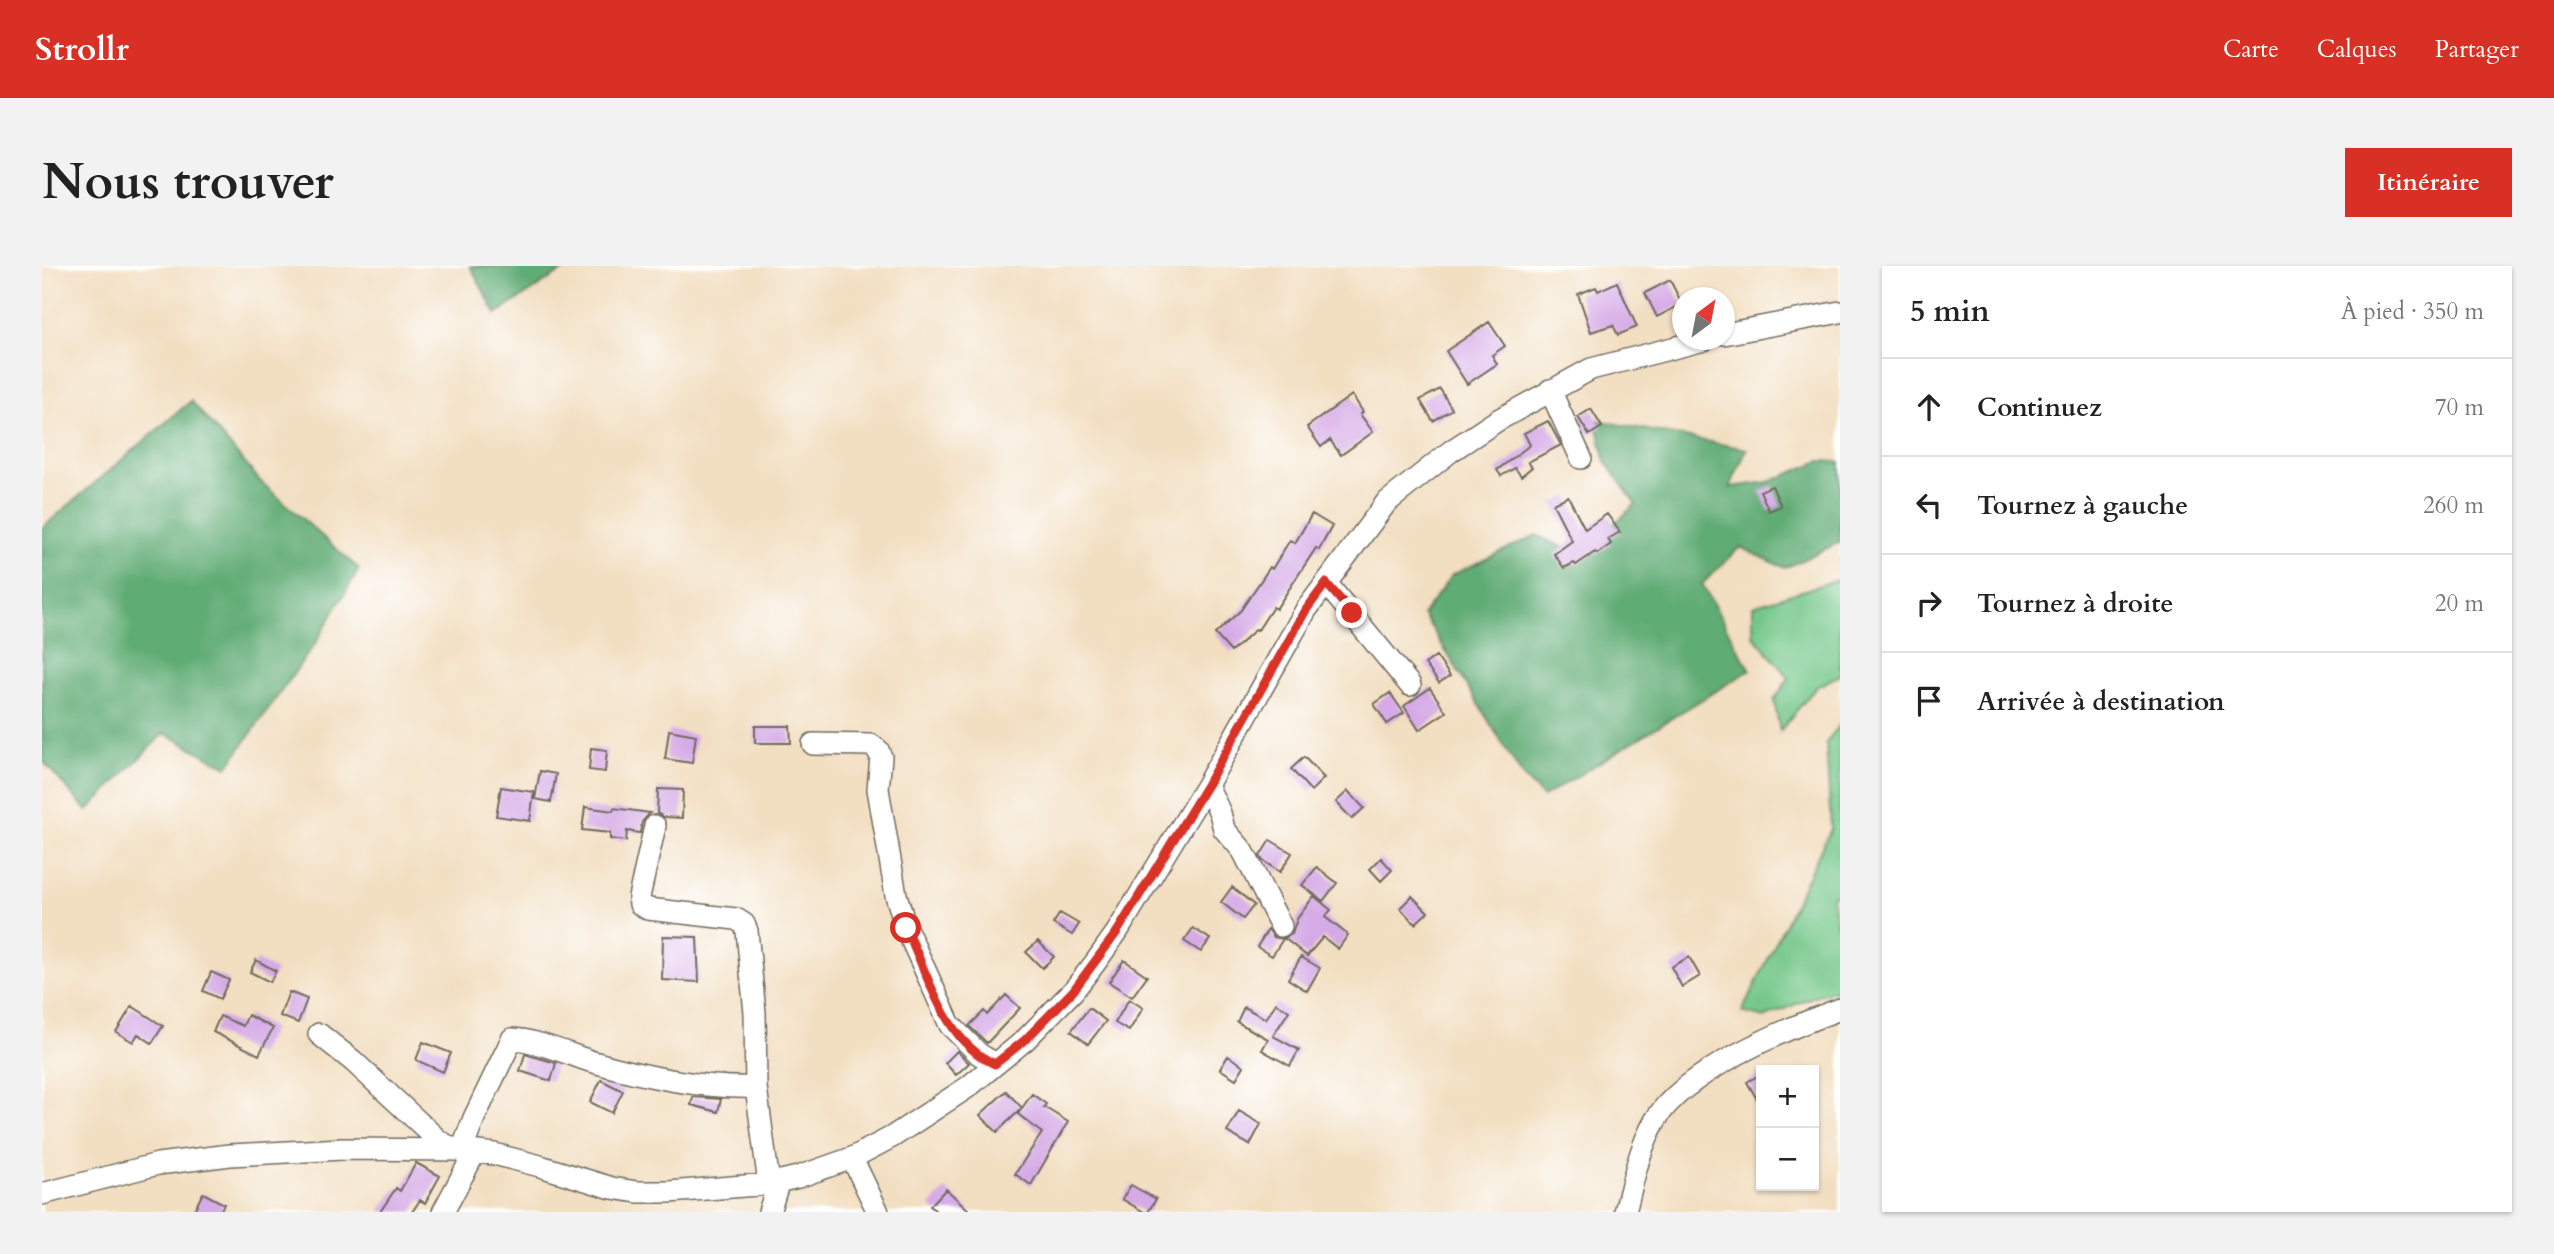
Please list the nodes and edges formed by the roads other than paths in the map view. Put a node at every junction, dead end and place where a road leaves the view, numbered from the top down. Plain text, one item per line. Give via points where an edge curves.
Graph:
1 (1840, 312) edge
2 (1735, 332) edge
3 (1672, 348) edge
4 (1550, 390) junction
5 (1581, 458) dead end
6 (1326, 583) junction
7 (1410, 685) dead end
8 (813, 744) dead end
9 (1207, 785) junction
10 (655, 826) dead end
11 (1281, 926) dead end
12 (1840, 1009) edge
13 (318, 1034) dead end
14 (995, 1064) junction
15 (756, 1087) junction
16 (464, 1151) junction
17 (852, 1158) junction
18 (774, 1182) junction
19 (42, 1194) edge
20 (443, 1212) edge
21 (769, 1212) edge
22 (878, 1212) edge
23 (1625, 1212) edge

1 - 2 street
3 - 4 street via 1591,369
4 - 5 street
4 - 6 street via 1451,451 1386,503
6 - 7 street
6 - 9 street via 1306,610
8 - 14 street via 871,745 878,750 878,789 906,928 950,1025 978,1054
9 - 11 street via 1224,829 1243,851
9 - 14 street via 1095,963 1073,991
10 - 15 street via 640,904 648,909 736,919 747,931
12 - 23 street via 1758,1044 1678,1092 1656,1119 1639,1155
13 - 16 street via 439,1141
14 - 17 street via 892,1137
15 - 16 street via 687,1082 615,1068 512,1039 474,1118
15 - 18 street
16 - 18 street via 637,1192
16 - 19 street via 342,1149 230,1155 158,1164
16 - 20 street
17 - 18 street
17 - 22 street
18 - 21 street

